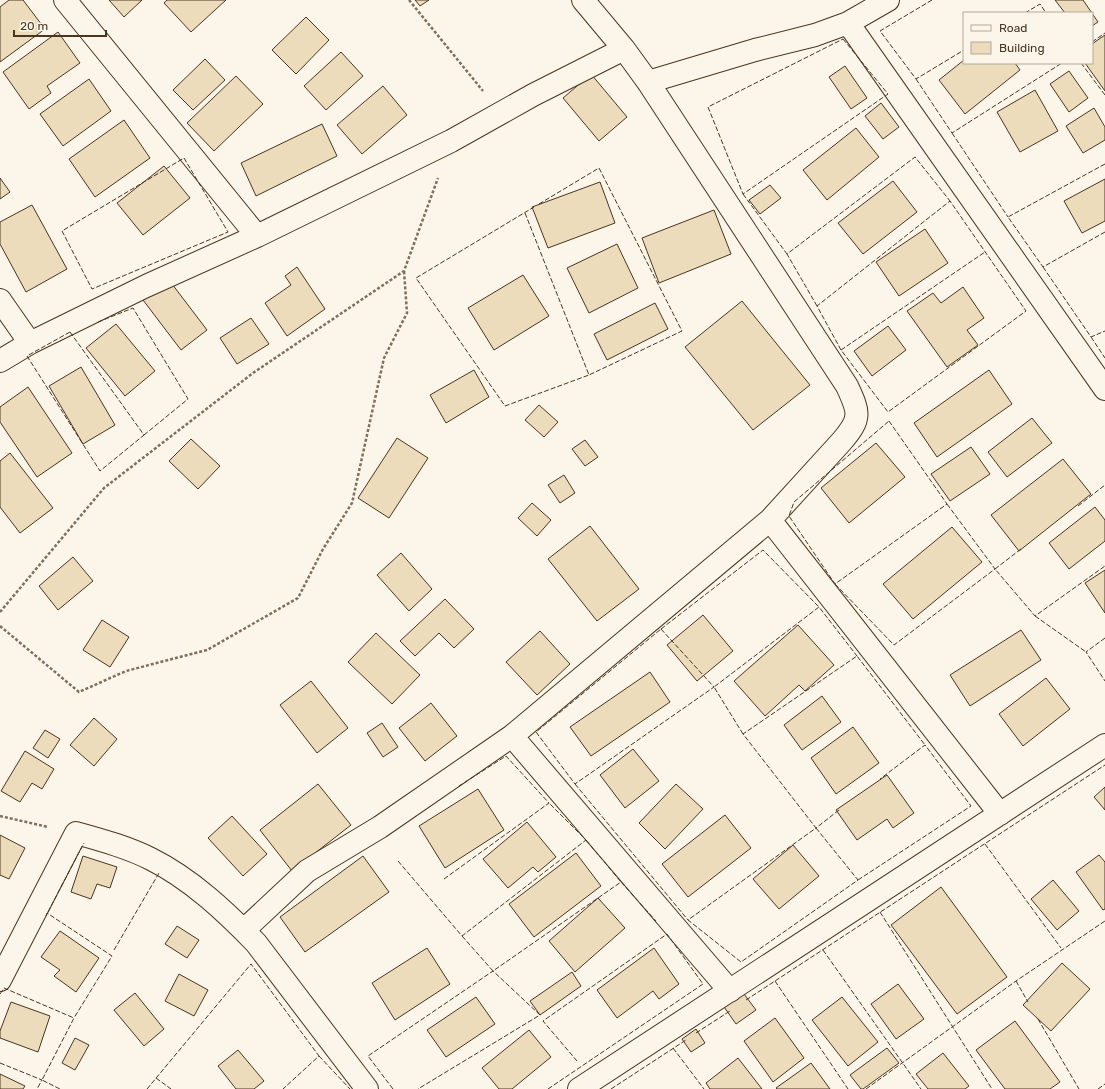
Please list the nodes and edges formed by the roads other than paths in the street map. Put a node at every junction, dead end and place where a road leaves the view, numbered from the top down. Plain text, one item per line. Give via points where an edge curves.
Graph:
1 (65, 0) edge
2 (583, 0) edge
3 (888, 0) edge
4 (848, 23) junction
5 (624, 49) junction
6 (648, 82) junction
7 (257, 236) junction
8 (0, 300) edge
9 (30, 343) junction
10 (0, 362) edge
11 (1105, 390) edge
12 (770, 520) junction
13 (512, 736) junction
14 (1105, 745) edge
15 (1000, 814) junction
16 (244, 930) junction
17 (0, 980) edge
18 (730, 990) junction
19 (367, 1089) edge
20 (579, 1089) edge

1 - 7 street
2 - 5 street
3 - 4 street
4 - 6 street via 815,35
4 - 11 street
5 - 6 street
5 - 7 street via 533,95 451,141
6 - 12 street via 847,386 857,407 852,430
7 - 9 street via 146,286
8 - 9 street
9 - 10 street
12 - 13 street
12 - 15 street
13 - 16 street via 380,827 307,871
13 - 18 street
14 - 15 street
15 - 18 street
16 - 17 street via 192,884 151,859 114,844 76,833
16 - 19 street
18 - 20 street

